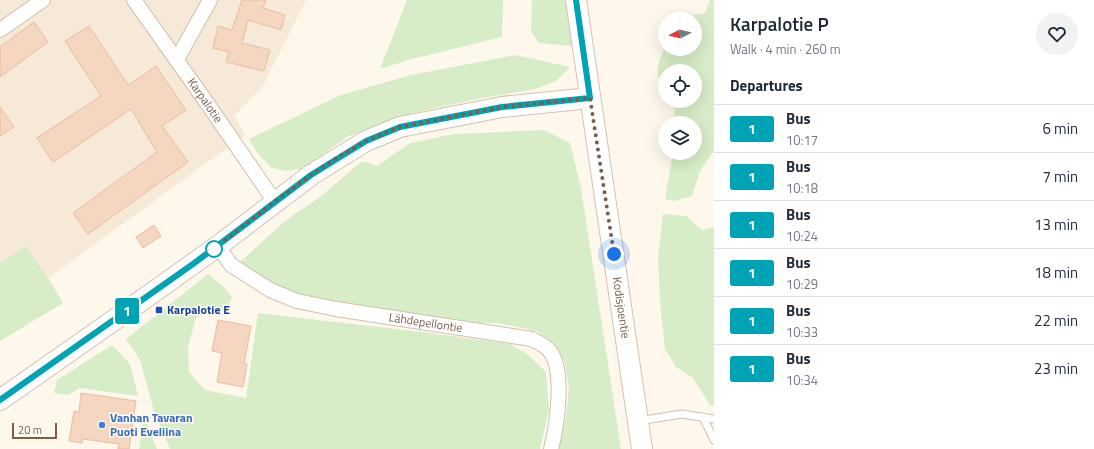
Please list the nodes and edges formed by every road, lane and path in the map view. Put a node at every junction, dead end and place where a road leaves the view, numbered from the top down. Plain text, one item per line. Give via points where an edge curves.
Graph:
1 (43, 0) edge
2 (134, 0) edge
3 (210, 0) edge
4 (576, 0) edge
5 (0, 30) edge
6 (176, 58) junction
7 (590, 98) junction
8 (274, 202) junction
9 (218, 246) junction
10 (0, 400) edge
11 (704, 417) junction
12 (714, 419) edge
13 (638, 421) junction
14 (714, 440) edge
15 (551, 449) edge
16 (642, 449) edge

1 - 5 street
2 - 6 street, Karpalotie
3 - 6 street
4 - 7 main road, Kodisjoentie
6 - 8 street, Karpalotie
7 - 8 main road via 502,107 400,127 366,141 338,157
7 - 13 main road, Kodisjoentie
8 - 9 main road
9 - 10 main road
9 - 15 street, Lähdepellontie via 231,265 270,290 297,301 532,339 548,348 556,361 559,380
11 - 12 lane
11 - 13 lane via 682,414
11 - 14 lane
13 - 16 main road, Kodisjoentie

